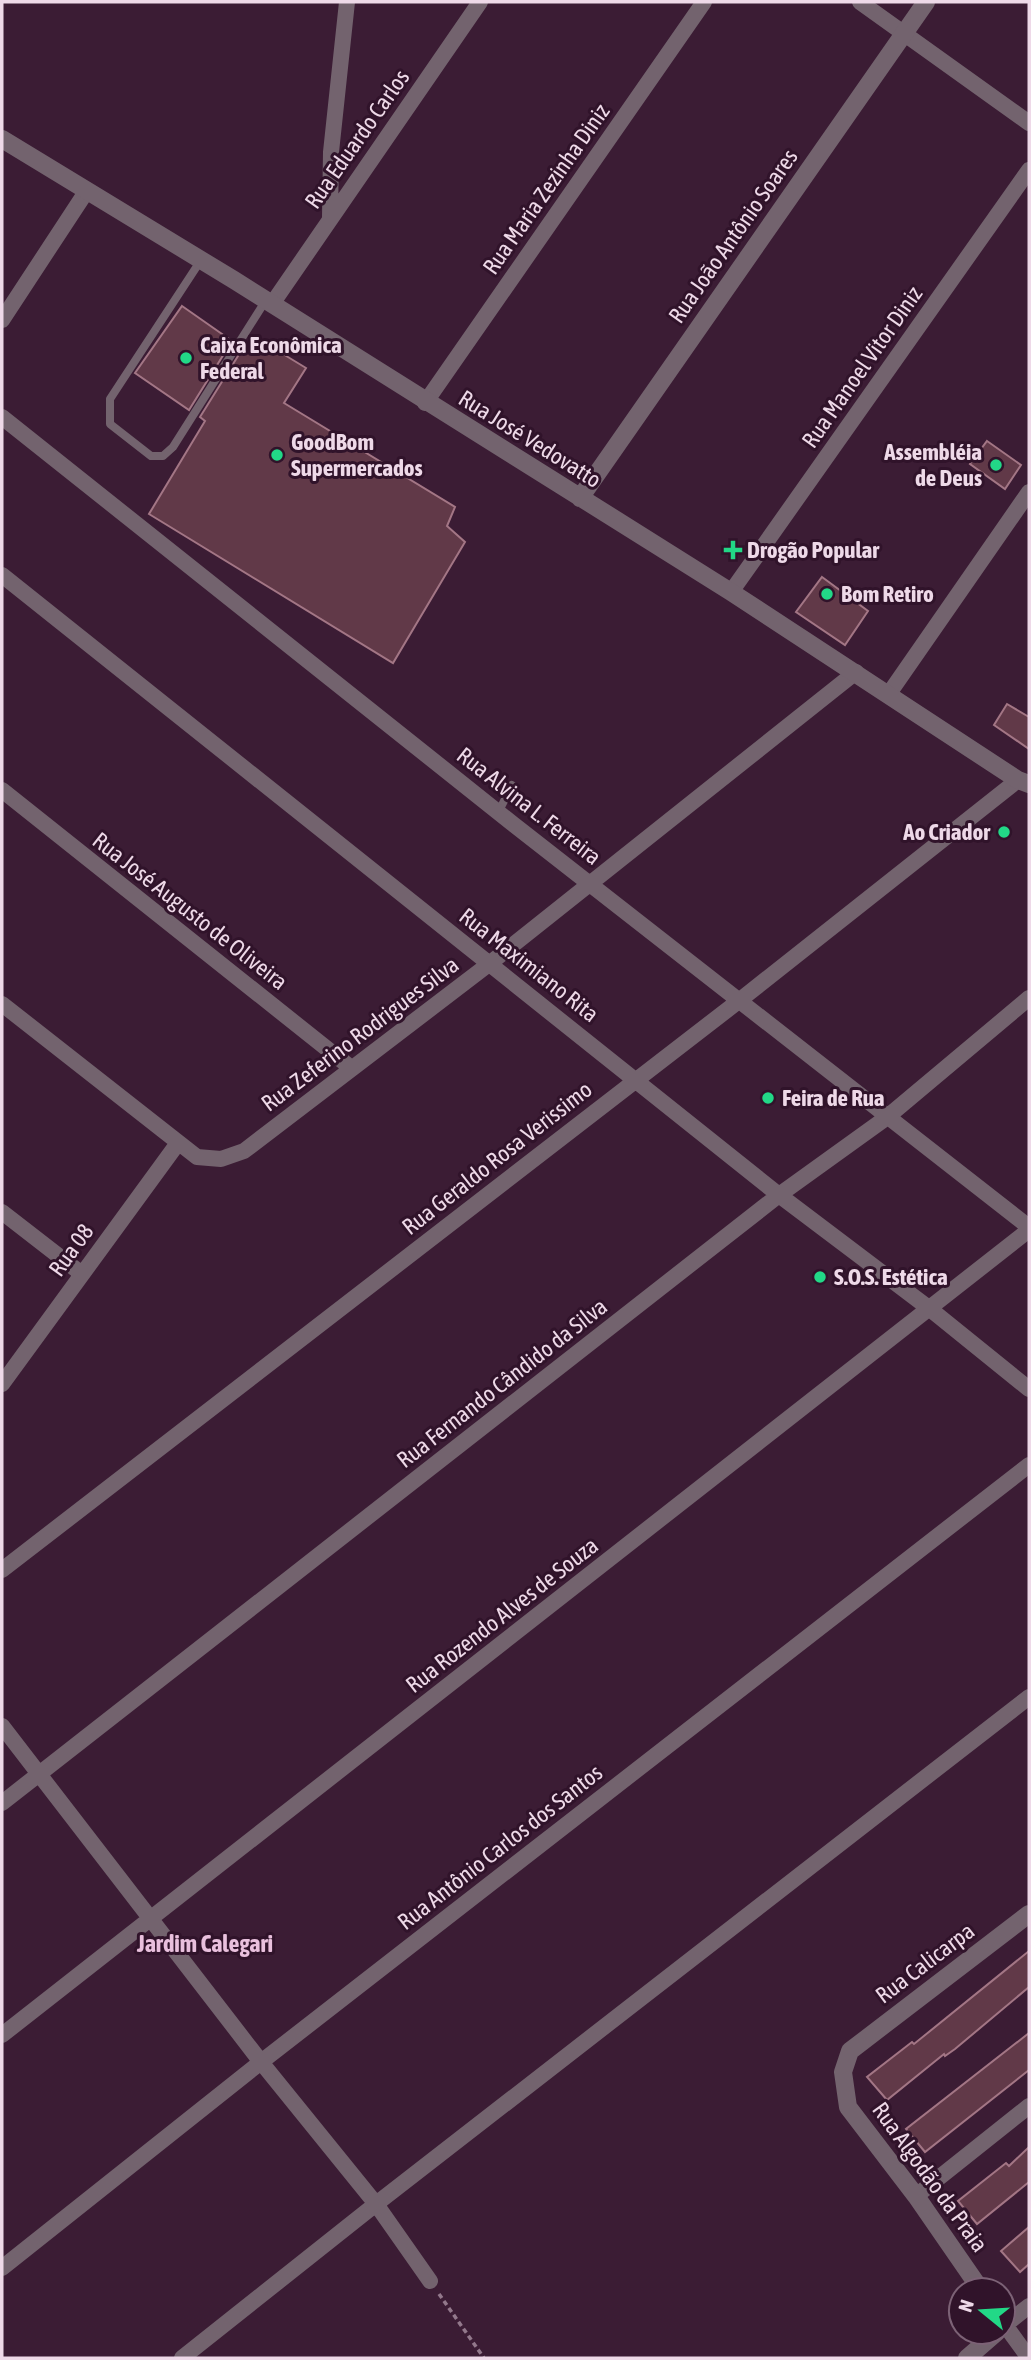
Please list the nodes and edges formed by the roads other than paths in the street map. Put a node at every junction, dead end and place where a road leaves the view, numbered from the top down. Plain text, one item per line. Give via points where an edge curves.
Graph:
1 (346, 2) edge
2 (480, 2) edge
3 (704, 2) edge
4 (860, 2) edge
5 (926, 2) edge
6 (905, 33) junction
7 (1029, 123) edge
8 (2, 139) edge
9 (1029, 170) edge
10 (86, 192) junction
11 (330, 217) junction
12 (201, 260) junction
13 (269, 302) junction
14 (2, 320) edge
15 (425, 403) junction
16 (2, 417) edge
17 (1029, 492) edge
18 (580, 498) junction
19 (2, 575) edge
20 (731, 592) junction
21 (856, 671) junction
22 (888, 695) junction
23 (1024, 782) edge
24 (512, 785) dead end
25 (2, 790) edge
26 (499, 811) junction
27 (590, 883) junction
28 (489, 964) junction
29 (1029, 998) edge
30 (740, 1000) junction
31 (2, 1004) edge
32 (350, 1067) junction
33 (637, 1079) junction
34 (886, 1118) junction
35 (178, 1143) junction
36 (779, 1195) junction
37 (2, 1212) edge
38 (1029, 1229) edge
39 (82, 1274) junction
40 (930, 1309) junction
41 (2, 1384) edge
42 (1029, 1390) edge
43 (1029, 1465) edge
44 (2, 1570) edge
45 (1029, 1698) edge
46 (2, 1726) edge
47 (39, 1773) junction
48 (2, 1803) edge
49 (1029, 1914) edge
50 (150, 1919) junction
51 (2, 2035) edge
52 (850, 2051) joint
53 (261, 2062) junction
54 (1029, 2106) edge
55 (916, 2196) junction
56 (376, 2204) junction
57 (2, 2268) edge
58 (971, 2276) edge
59 (430, 2281) road end
60 (1017, 2344) edge
61 (981, 2346) edge
62 (182, 2358) edge
63 (967, 2358) edge
64 (1029, 2358) edge

1 - 11 street via 331,152
2 - 11 street, Rua Eduardo Carlos
3 - 15 street, Rua Maria Zezinha Diniz
4 - 6 street
5 - 6 street, Rua João Antônio Soares
6 - 7 street
6 - 18 street, Rua João Antônio Soares
8 - 10 street, Rua José Vedovatto
9 - 20 street, Rua Manoel Vitor Diniz
10 - 12 street, Rua José Vedovatto
10 - 14 street
11 - 13 street, Rua Eduardo Carlos
12 - 13 street, Rua José Vedovatto
12 - 13 lane via 110,399 110,424 151,456 163,456 173,447
13 - 15 street, Rua José Vedovatto
15 - 18 street, Rua José Vedovatto
16 - 26 street, Rua Alvina L. Ferreira
17 - 22 street
18 - 20 street, Rua José Vedovatto
19 - 28 street, Rua Maximiano Rita
20 - 21 street, Rua José Vedovatto
21 - 22 street, Rua José Vedovatto
21 - 27 street, Rua Zeferino Rodrigues Silva
22 - 23 street, Rua José Vedovatto
23 - 30 street, Rua Geraldo Rosa Verissimo
24 - 26 lane
25 - 32 street, Rua José Augusto de Oliveira
26 - 27 street, Rua Alvina L. Ferreira
27 - 28 street, Rua Zeferino Rodrigues Silva
27 - 30 street, Rua Alvina L. Ferreira
28 - 32 street, Rua Zeferino Rodrigues Silva
28 - 33 street, Rua Maximiano Rita
29 - 34 street, Rua Fernando Cândido da Silva
30 - 33 street, Rua Geraldo Rosa Verissimo
30 - 34 street, Rua Alvina L. Ferreira
31 - 35 street, Rua Zeferino Rodrigues Silva
32 - 35 street, Rua Zeferino Rodrigues Silva via 244,1152 221,1159 197,1157
33 - 36 street, Rua Maximiano Rita
33 - 44 street, Rua Geraldo Rosa Verissimo
34 - 36 street, Rua Fernando Cândido da Silva
34 - 38 street, Rua Alvina L. Ferreira
35 - 39 street, Rua 08
36 - 40 street, Rua Maximiano Rita
36 - 47 street, Rua Fernando Cândido da Silva
37 - 39 street
38 - 40 street, Rua Rozendo Alves de Souza
39 - 41 street, Rua 08
40 - 42 street, Rua Maximiano Rita
40 - 50 street, Rua Rozendo Alves de Souza
43 - 53 street, Rua Antônio Carlos dos Santos
45 - 56 street
46 - 47 street
47 - 48 street, Rua Fernando Cândido da Silva
47 - 50 street
49 - 52 street, Rua Calicarpa
50 - 51 street, Rua Rozendo Alves de Souza
50 - 53 street
52 - 55 street, Rua Algodão da Praia via 843,2073 848,2107
53 - 56 street
53 - 57 street, Rua Antônio Carlos dos Santos
54 - 55 street
55 - 58 street, Rua Algodão da Praia
56 - 59 street
56 - 62 street
60 - 64 street
61 - 63 street

